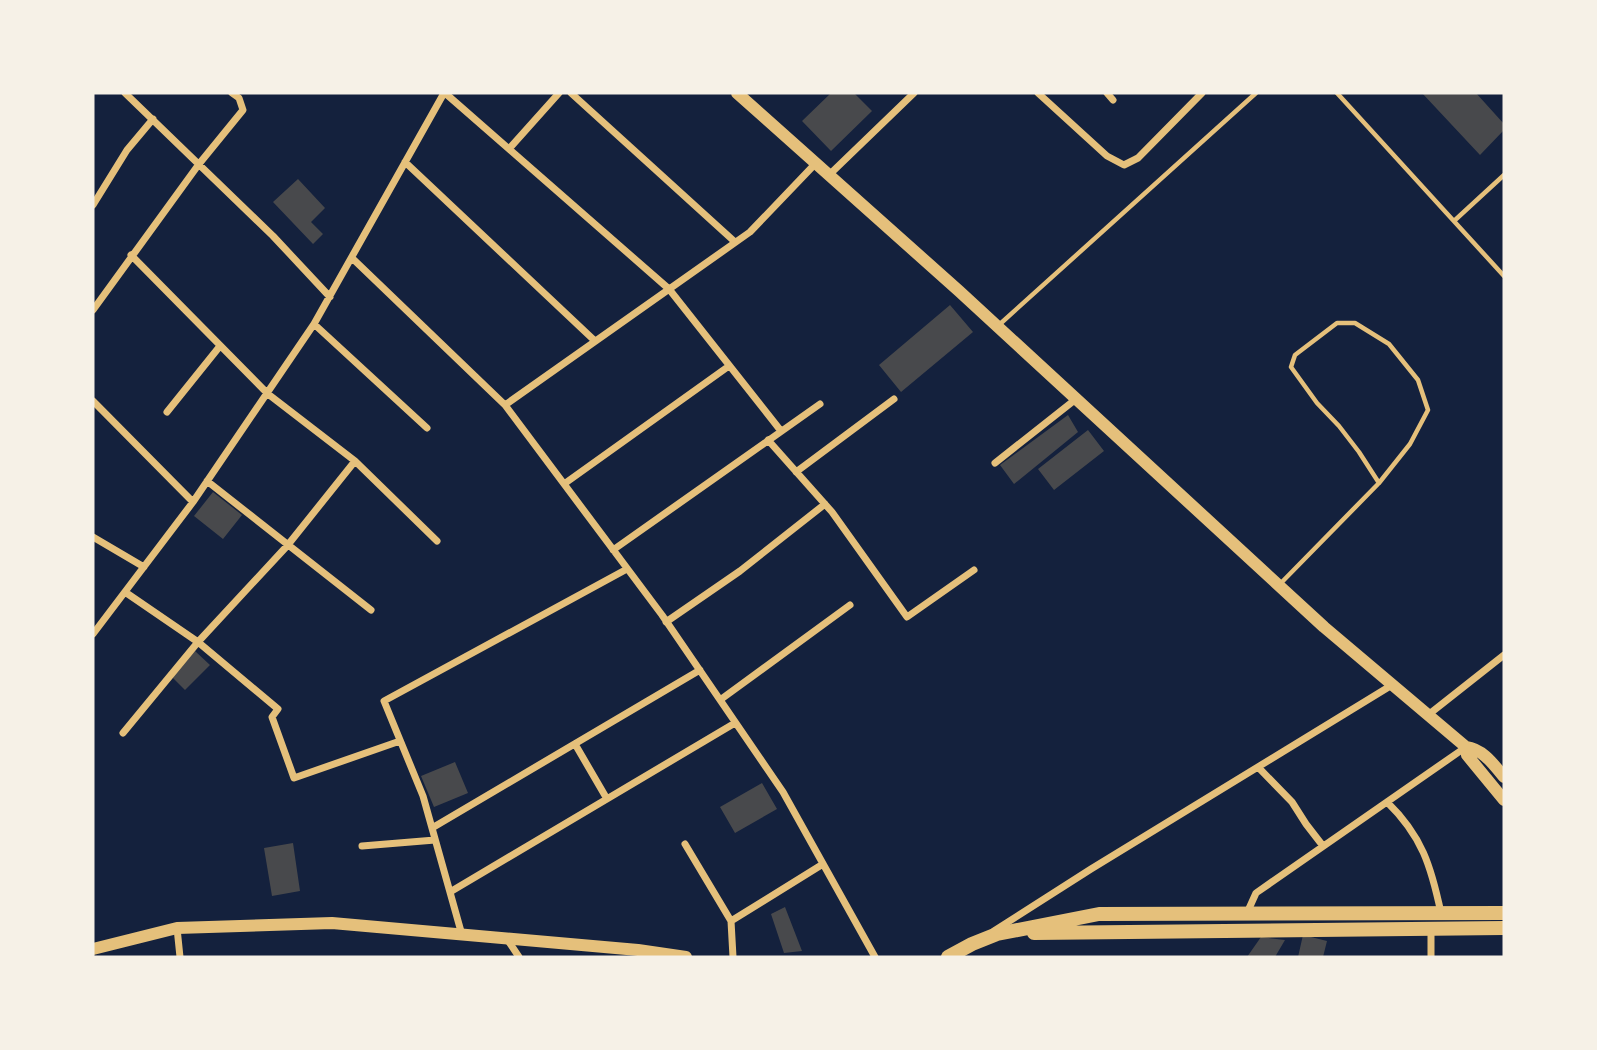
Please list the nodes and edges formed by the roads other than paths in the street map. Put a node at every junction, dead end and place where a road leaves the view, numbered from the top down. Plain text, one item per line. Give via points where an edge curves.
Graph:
1 (125, 93) edge
2 (232, 93) edge
3 (444, 93) edge
4 (559, 93) edge
5 (572, 93) edge
6 (737, 93) edge
7 (914, 93) edge
8 (1038, 93) edge
9 (1107, 93) edge
10 (1202, 93) edge
11 (1256, 93) edge
12 (1337, 93) edge
13 (1114, 100) dead end
14 (153, 120) junction
15 (509, 149) junction
16 (405, 162) junction
17 (816, 163) junction
18 (199, 164) junction
19 (829, 175) junction
20 (1504, 175) edge
21 (93, 205) edge
22 (1454, 221) junction
23 (735, 242) junction
24 (131, 255) junction
25 (352, 258) junction
26 (1504, 276) edge
27 (668, 289) junction
28 (330, 297) junction
29 (93, 310) edge
30 (314, 324) junction
31 (997, 327) junction
32 (595, 341) junction
33 (220, 346) junction
34 (729, 366) junction
35 (268, 394) junction
36 (894, 399) dead end
37 (1076, 399) junction
38 (93, 401) edge
39 (820, 404) dead end
40 (505, 405) junction
41 (167, 412) dead end
42 (427, 428) dead end
43 (781, 431) junction
44 (768, 440) junction
45 (355, 461) junction
46 (995, 463) dead end
47 (796, 472) junction
48 (207, 481) junction
49 (1379, 483) junction
50 (564, 484) junction
51 (194, 502) junction
52 (825, 504) junction
53 (93, 537) edge
54 (437, 541) dead end
55 (287, 546) junction
56 (613, 550) junction
57 (144, 567) junction
58 (627, 569) junction
59 (974, 570) dead end
60 (1279, 586) junction
61 (125, 592) junction
62 (849, 605) dead end
63 (371, 610) dead end
64 (93, 618) edge
65 (666, 622) junction
66 (101, 624) junction
67 (93, 634) edge
68 (198, 642) junction
69 (1504, 655) edge
70 (700, 670) junction
71 (1392, 685) junction
72 (720, 700) junction
73 (1428, 715) junction
74 (735, 723) junction
75 (123, 733) dead end
76 (400, 741) junction
77 (575, 744) junction
78 (1466, 747) junction
79 (1258, 767) junction
80 (1504, 777) edge
81 (607, 799) junction
82 (1504, 800) edge
83 (1387, 802) junction
84 (432, 828) junction
85 (435, 840) junction
86 (685, 844) dead end
87 (362, 846) dead end
88 (1323, 846) junction
89 (823, 864) junction
90 (450, 892) junction
91 (1441, 913) junction
92 (1504, 913) edge
93 (1247, 914) junction
94 (731, 921) junction
95 (177, 928) junction
96 (1504, 928) edge
97 (1431, 929) junction
98 (998, 934) junction
99 (462, 935) junction
100 (506, 939) junction
101 (972, 944) junction
102 (93, 949) edge
103 (180, 957) edge
104 (519, 957) edge
105 (686, 957) edge
106 (733, 957) edge
107 (875, 957) edge
108 (948, 957) edge
109 (1431, 957) edge

1 - 14 street
2 - 18 street via 243,110
3 - 15 street
3 - 16 street
4 - 15 street
5 - 23 street
6 - 17 street
7 - 19 street
8 - 10 street via 1107,156 1124,165 1138,159
9 - 13 street
11 - 31 lane
12 - 22 lane
14 - 18 street
14 - 21 street via 127,150
15 - 27 street
16 - 25 street
16 - 32 street
17 - 19 street
17 - 23 street
18 - 24 street
18 - 28 street
19 - 31 street
20 - 22 lane
22 - 26 lane
23 - 27 street
24 - 29 street
24 - 33 street
25 - 28 street
25 - 40 street
27 - 32 street
27 - 34 street
28 - 30 street
30 - 35 street
30 - 42 street
31 - 37 street
32 - 40 street
33 - 35 street
33 - 41 street
34 - 43 street
34 - 50 street
35 - 45 street
35 - 48 street
36 - 47 street
37 - 46 street
37 - 60 street
38 - 51 street
39 - 43 street
40 - 50 street
43 - 44 street
44 - 47 street
44 - 56 street
45 - 54 street
45 - 55 street
47 - 52 street
48 - 51 street
48 - 55 street
49 - 49 lane via 1410,444 1428,410 1418,380 1389,344 1354,323 1337,323 1295,355 1291,367
49 - 60 lane
50 - 56 street
51 - 57 street
52 - 59 street via 907,617
52 - 65 street
53 - 57 street
55 - 63 street
55 - 68 street
56 - 58 street
57 - 61 street
58 - 65 street
58 - 76 street via 384,701
60 - 71 street
61 - 66 street
61 - 68 street
62 - 72 street
64 - 66 street
65 - 70 street
66 - 67 street
68 - 75 street
68 - 76 street via 278,709 272,717 294,778
69 - 73 street
70 - 72 street
70 - 77 street
71 - 73 street
71 - 79 street
72 - 74 street
73 - 78 street
74 - 81 street
74 - 89 street via 783,792
76 - 84 street
77 - 81 street
77 - 84 street
78 - 80 street via 1475,748
78 - 82 street via 1467,755
78 - 83 street
79 - 88 street via 1292,802
79 - 101 street
81 - 90 street
83 - 88 street
83 - 91 street via 1412,830 1427,857
84 - 85 street
85 - 87 street
85 - 90 street
86 - 94 street
88 - 93 street via 1256,893
89 - 94 street
89 - 107 street
90 - 99 street
91 - 92 main road
91 - 93 main road
93 - 98 main road via 1099,914
94 - 106 street
95 - 99 street via 332,923
95 - 102 street
95 - 103 street
96 - 97 main road
97 - 98 main road
97 - 109 street
98 - 101 main road
99 - 100 street
100 - 104 street
100 - 105 street
101 - 108 main road

